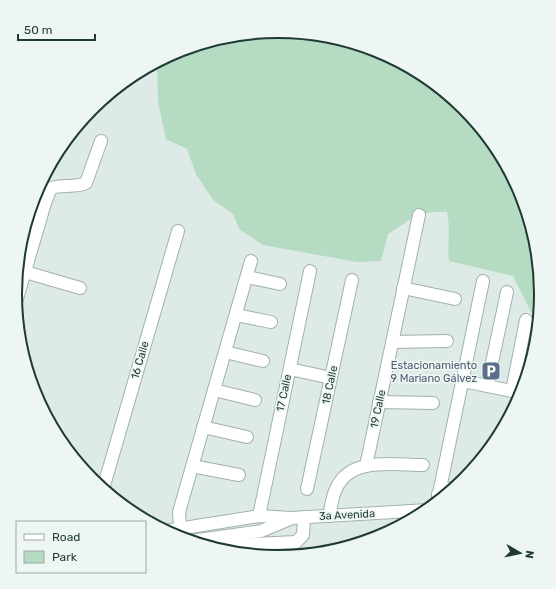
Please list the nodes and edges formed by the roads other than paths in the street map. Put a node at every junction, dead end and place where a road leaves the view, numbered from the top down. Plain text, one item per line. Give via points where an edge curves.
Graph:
1 (101, 141) dead end
2 (40, 200) edge
3 (38, 206) edge
4 (419, 216) dead end
5 (178, 231) dead end
6 (251, 261) dead end
7 (25, 270) junction
8 (310, 271) dead end
9 (23, 277) edge
10 (247, 277) junction
11 (352, 280) dead end
12 (483, 281) dead end
13 (280, 284) dead end
14 (80, 288) dead end
15 (403, 288) junction
16 (507, 292) dead end
17 (455, 299) dead end
18 (236, 314) junction
19 (526, 320) dead end
20 (272, 322) dead end
21 (447, 341) dead end
22 (392, 342) junction
23 (225, 352) junction
24 (263, 361) dead end
25 (290, 369) junction
26 (331, 378) junction
27 (463, 381) junction
28 (518, 382) edge
29 (487, 386) junction
30 (214, 390) junction
31 (515, 392) edge
32 (255, 400) dead end
33 (380, 402) junction
34 (433, 403) dead end
35 (203, 427) junction
36 (247, 437) dead end
37 (423, 465) dead end
38 (192, 466) junction
39 (366, 466) junction
40 (239, 475) dead end
41 (104, 482) edge
42 (307, 489) dead end
43 (438, 495) edge
44 (259, 516) junction
45 (330, 516) junction
46 (406, 516) edge
47 (304, 517) junction
48 (291, 518) junction
49 (180, 528) junction
50 (175, 529) edge
51 (216, 543) edge
52 (245, 548) edge

1 - 2 street via 86,183 80,186 56,186
3 - 7 street
4 - 15 street, 19 Calle
5 - 41 street, 16 Calle
6 - 10 street
7 - 9 street
7 - 14 street
8 - 25 street, 17 Calle
10 - 13 street
10 - 18 street
11 - 26 street, 18 Calle
12 - 27 street
15 - 17 street
15 - 22 street, 19 Calle
16 - 29 street
18 - 20 street
18 - 23 street
19 - 28 street
21 - 22 street
22 - 33 street, 19 Calle
23 - 24 street
23 - 30 street
25 - 26 street
25 - 44 street, 17 Calle
26 - 42 street, 18 Calle
27 - 29 street
27 - 43 street
29 - 31 street
30 - 32 street
30 - 35 street
33 - 34 street
33 - 39 street, 19 Calle
35 - 36 street
35 - 38 street
37 - 39 street
38 - 40 street
38 - 49 street via 179,512
39 - 45 street via 352,470 340,481 334,493
44 - 48 street, 3a Avenida
44 - 49 street, 3a Avenida
45 - 46 street, 3a Avenida
45 - 47 street, 3a Avenida
47 - 48 street, 3a Avenida
47 - 52 street via 303,535 296,542
48 - 51 street, 3a Avenida via 262,531
49 - 50 street, 3a Avenida

